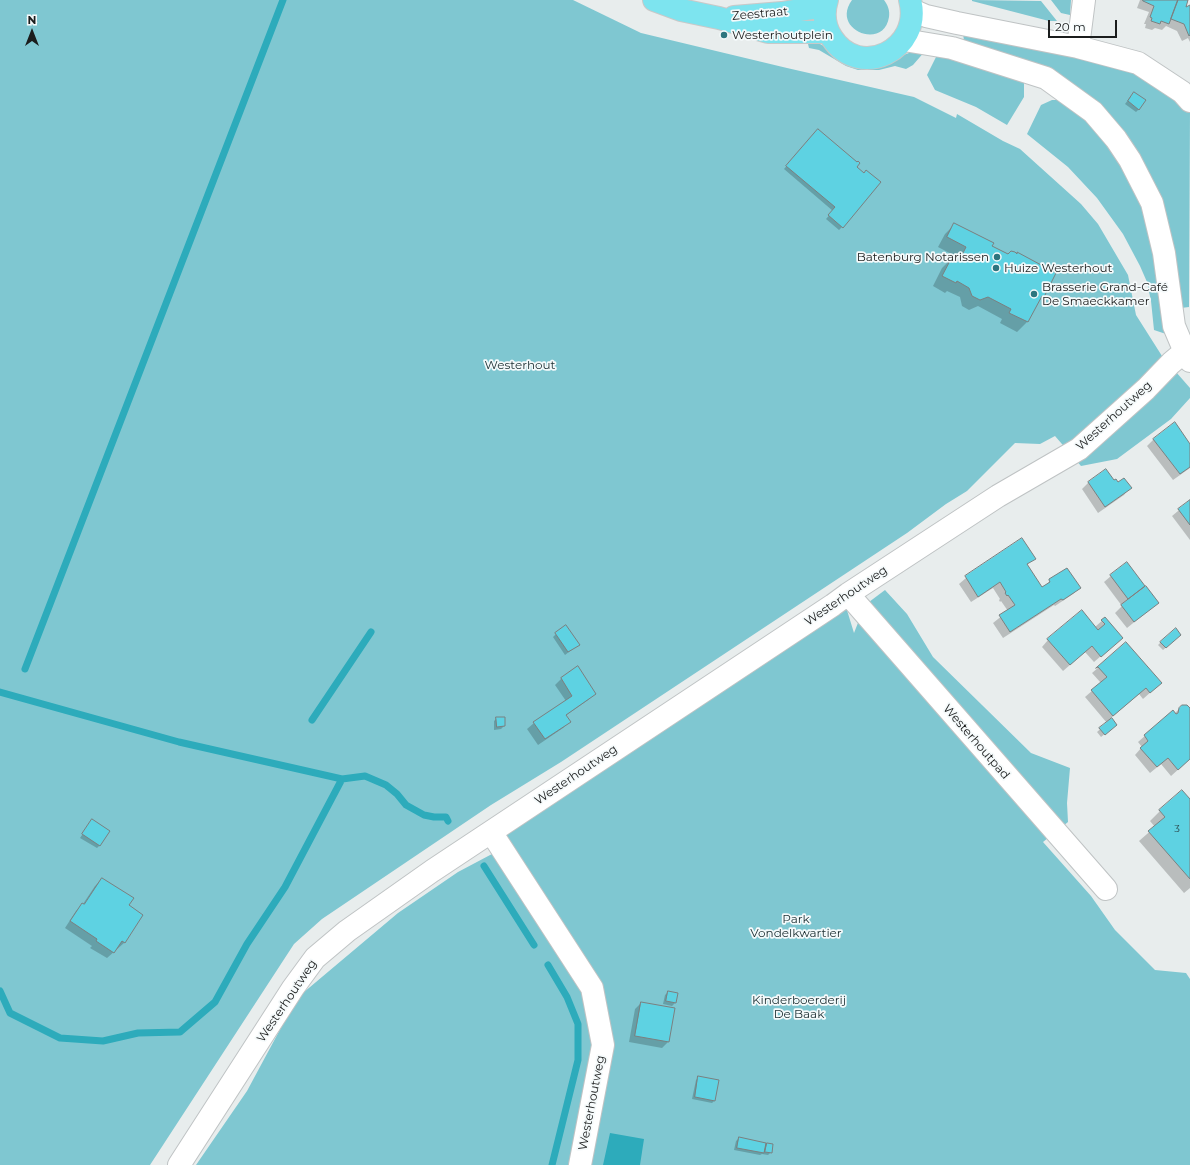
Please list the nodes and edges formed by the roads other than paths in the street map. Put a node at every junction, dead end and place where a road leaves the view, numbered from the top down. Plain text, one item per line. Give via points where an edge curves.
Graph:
1 (654, 0) edge
2 (1084, 0) edge
3 (826, 3) edge
4 (911, 5) edge
5 (719, 18) junction
6 (828, 32) junction
7 (904, 40) junction
8 (1078, 47) junction
9 (1190, 101) edge
10 (1188, 353) edge
11 (848, 594) junction
12 (491, 832) junction
13 (1106, 889) dead end
14 (180, 1165) edge
15 (580, 1165) edge

1 - 5 main road, Zeestraat via 701,16
2 - 8 street
3 - 5 main road, Zeestraat via 782,13
3 - 6 main road
4 - 7 main road via 911,22
4 - 8 street via 926,16
5 - 6 main road, Zeestraat via 768,32
6 - 7 main road via 835,43 845,51 870,58 895,49
7 - 10 street via 952,48 1046,78 1093,112 1130,160 1152,203 1164,253 1174,326
8 - 9 street via 1138,63 1182,92
10 - 11 street, Westerhoutweg via 1171,363 1079,449 998,496
11 - 12 street, Westerhoutweg
11 - 13 street, Westerhoutpad
12 - 14 street, Westerhoutweg via 347,931 315,958 293,988
12 - 15 street, Westerhoutweg via 592,988 603,1046

